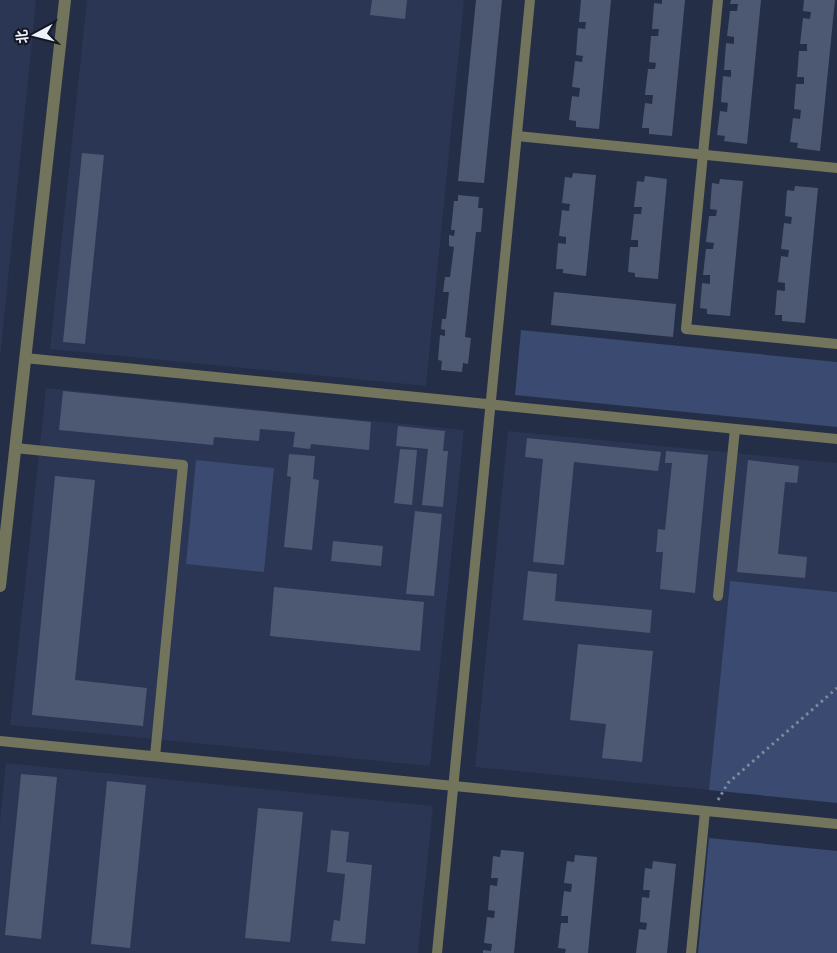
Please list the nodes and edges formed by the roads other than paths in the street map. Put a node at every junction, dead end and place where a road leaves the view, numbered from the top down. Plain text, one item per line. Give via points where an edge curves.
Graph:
1 (65, 0) edge
2 (530, 0) edge
3 (718, 0) edge
4 (517, 136) junction
5 (702, 155) junction
6 (837, 168) edge
7 (837, 344) edge
8 (25, 358) junction
9 (491, 404) junction
10 (735, 429) junction
11 (837, 439) edge
12 (15, 448) junction
13 (2, 553) edge
14 (0, 586) edge
15 (718, 596) dead end
16 (0, 741) edge
17 (155, 756) junction
18 (453, 786) junction
19 (708, 811) junction
20 (837, 824) edge
21 (437, 953) edge
22 (691, 953) edge

1 - 8 street
2 - 4 lane
3 - 5 lane
4 - 5 lane
4 - 9 lane
5 - 6 lane
5 - 7 lane via 686,329
8 - 9 lane
8 - 12 street
9 - 10 lane
9 - 18 lane
10 - 11 lane
10 - 15 lane
12 - 13 street
12 - 17 lane via 183,465
13 - 14 street
16 - 17 lane
17 - 18 lane
18 - 19 lane
18 - 21 lane
19 - 20 lane
19 - 22 lane

